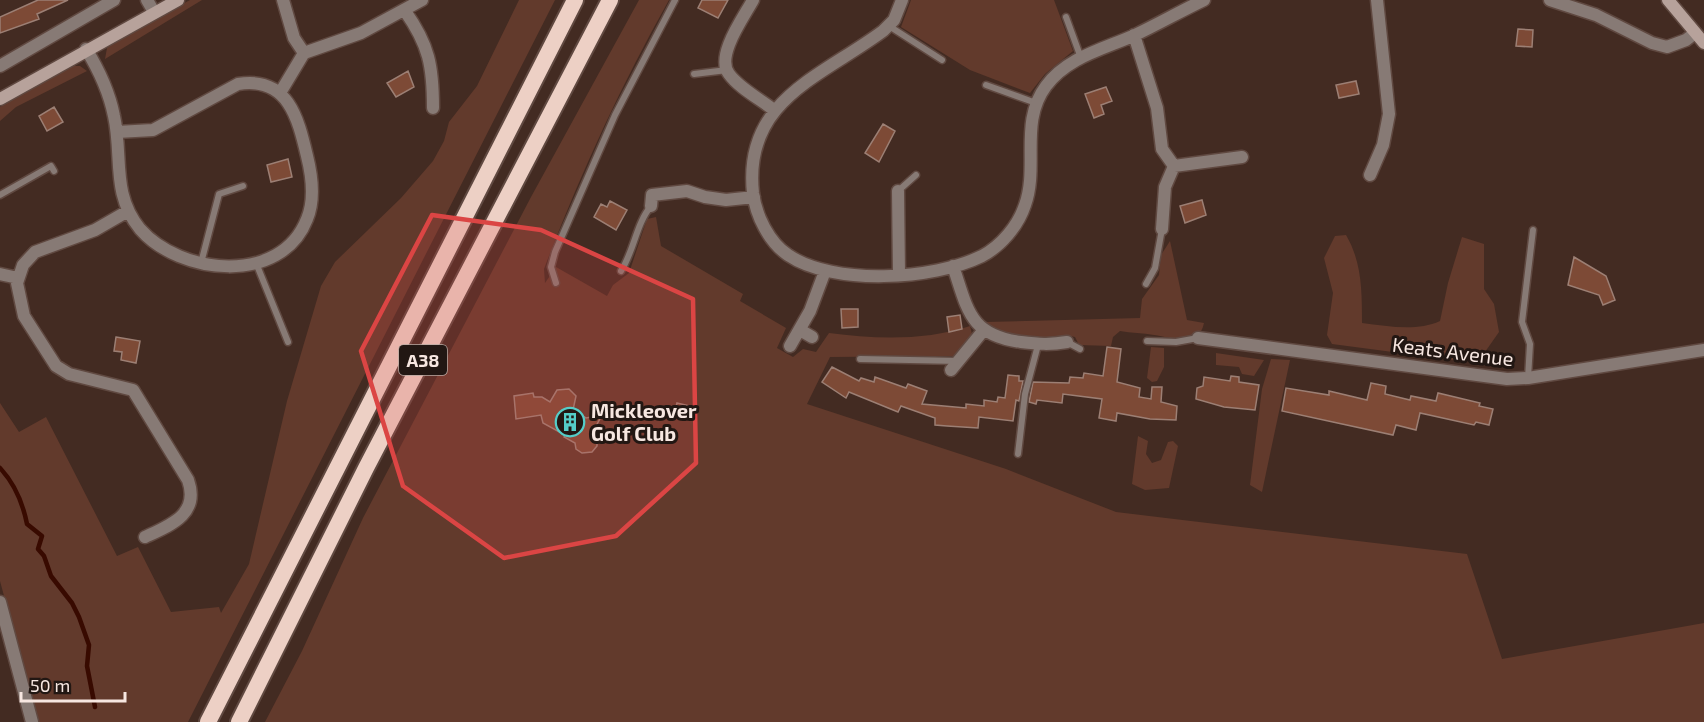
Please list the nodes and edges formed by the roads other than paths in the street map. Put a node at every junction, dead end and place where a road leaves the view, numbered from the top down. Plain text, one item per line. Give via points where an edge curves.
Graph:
1 (114, 0) edge
2 (147, 0) edge
3 (178, 0) edge
4 (283, 0) edge
5 (422, 0) edge
6 (575, 0) edge
7 (610, 0) edge
8 (675, 0) edge
9 (902, 0) edge
10 (1204, 0) edge
11 (1377, 0) edge
12 (1550, 0) edge
13 (1668, 0) edge
14 (755, 4) edge
15 (405, 10) junction
16 (154, 12) junction
17 (1066, 17) dead end
18 (889, 26) junction
19 (1695, 33) junction
20 (1134, 35) junction
21 (1704, 43) edge
22 (86, 49) junction
23 (304, 53) junction
24 (1081, 58) junction
25 (942, 60) dead end
26 (0, 66) edge
27 (727, 70) junction
28 (694, 74) dead end
29 (987, 85) dead end
30 (280, 93) junction
31 (0, 99) edge
32 (1036, 103) junction
33 (433, 108) dead end
34 (774, 110) junction
35 (117, 132) junction
36 (1242, 157) dead end
37 (1174, 166) junction
38 (54, 171) dead end
39 (916, 175) dead end
40 (1370, 175) dead end
41 (243, 186) dead end
42 (898, 191) joint
43 (0, 195) edge
44 (754, 197) junction
45 (651, 206) joint
46 (128, 211) junction
47 (1162, 230) joint
48 (1533, 230) dead end
49 (256, 263) junction
50 (201, 264) junction
51 (953, 266) junction
52 (621, 271) dead end
53 (825, 271) junction
54 (0, 274) edge
55 (899, 274) junction
56 (18, 278) junction
57 (556, 283) dead end
58 (1146, 284) dead end
59 (800, 330) junction
60 (983, 331) junction
61 (812, 337) dead end
62 (1198, 338) joint
63 (1147, 340) dead end
64 (288, 342) dead end
65 (1067, 342) joint
66 (1038, 345) junction
67 (790, 346) dead end
68 (1080, 349) dead end
69 (1704, 350) edge
70 (860, 359) dead end
71 (956, 366) joint
72 (1528, 378) junction
73 (1018, 454) dead end
74 (145, 537) dead end
75 (0, 602) edge
76 (32, 722) edge
77 (208, 722) edge
78 (239, 722) edge

1 - 26 street
2 - 16 street
3 - 16 main road
4 - 23 street via 294,38
5 - 15 street
6 - 77 highway, A38
7 - 78 highway, A38
8 - 57 lane via 615,115 555,252 551,267
9 - 18 street
10 - 20 street
11 - 40 street via 1389,114 1383,145
12 - 19 street via 1596,15 1667,47
13 - 19 main road
14 - 27 street via 727,50
15 - 23 street via 362,33
15 - 33 street via 429,51
16 - 22 main road
17 - 24 lane
18 - 25 lane
18 - 34 street via 795,90
19 - 21 main road
20 - 24 street
20 - 37 street via 1157,108 1162,149
22 - 31 main road
22 - 35 street via 111,100
23 - 30 street
24 - 32 street via 1062,69
27 - 28 lane
27 - 34 street
29 - 32 lane
30 - 35 street via 254,82 238,84 153,130
30 - 49 street via 294,111 305,148 310,170 310,208 296,238
32 - 51 street via 1030,127 1030,185 1017,222 990,251
34 - 44 street via 756,144 752,169
35 - 46 street via 119,184
36 - 37 street
37 - 47 street via 1165,187
38 - 43 lane via 51,166
39 - 42 lane
41 - 50 lane via 219,194
42 - 55 street
44 - 45 street via 726,200 679,191 652,195
44 - 53 street via 758,216 784,252
45 - 52 lane
46 - 50 street via 153,240
46 - 56 street via 94,230 35,252
47 - 58 lane via 1155,268
48 - 72 lane via 1522,322 1530,344
49 - 50 street via 223,267
49 - 64 lane
51 - 55 street
51 - 60 street via 966,307
53 - 55 street via 843,275
53 - 59 street
54 - 56 street
56 - 74 street via 20,306 49,358 69,374 133,390 188,480 191,494 187,511 177,522
59 - 61 street
59 - 67 street
60 - 66 street via 1001,339
60 - 71 street
62 - 63 lane via 1176,342
62 - 72 street, Keats Avenue via 1507,379
65 - 66 street
65 - 68 lane
66 - 73 lane via 1025,394
69 - 72 street, Keats Avenue
70 - 71 lane
75 - 76 street

